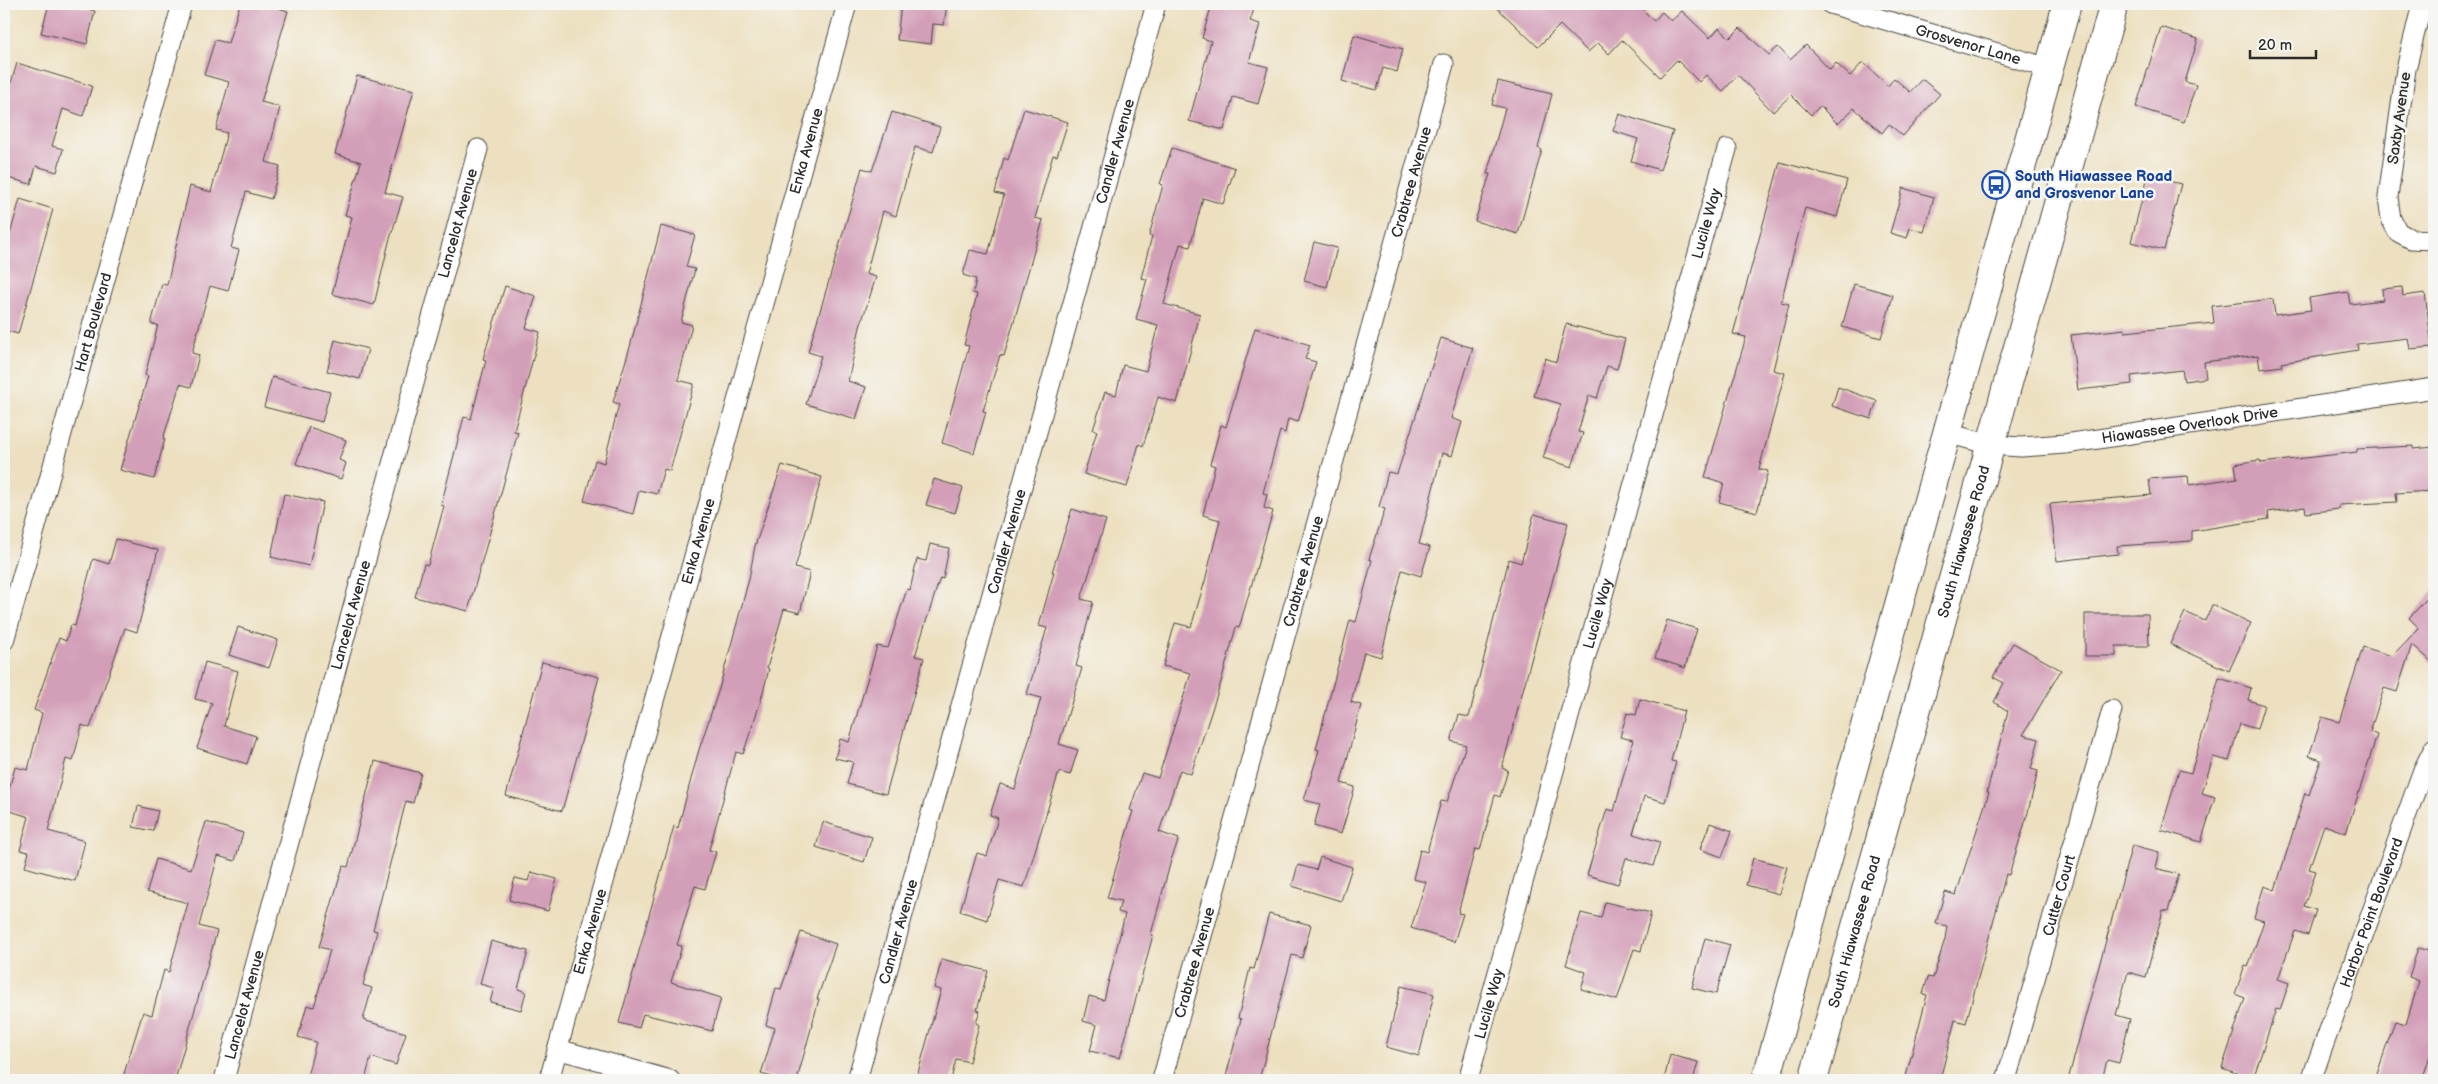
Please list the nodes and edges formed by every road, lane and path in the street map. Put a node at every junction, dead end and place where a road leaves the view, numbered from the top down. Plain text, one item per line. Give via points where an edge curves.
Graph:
1 (182, 4) edge
2 (847, 4) edge
3 (1156, 4) edge
4 (1830, 4) edge
5 (2067, 4) edge
6 (2114, 4) edge
7 (2422, 4) edge
8 (1864, 8) edge
9 (1444, 64) dead end
10 (2049, 68) junction
11 (478, 149) dead end
12 (1727, 149) dead end
13 (2434, 240) edge
14 (2434, 388) edge
15 (1947, 433) junction
16 (1991, 445) junction
17 (4, 641) edge
18 (2112, 710) dead end
19 (2434, 748) edge
20 (557, 1049) junction
21 (224, 1080) edge
22 (549, 1080) edge
23 (670, 1080) edge
24 (857, 1080) edge
25 (1162, 1080) edge
26 (1468, 1080) edge
27 (1766, 1080) edge
28 (1812, 1080) edge
29 (2006, 1080) edge
30 (2311, 1080) edge

1 - 17 street, Hart Boulevard
2 - 20 street, Enka Avenue
3 - 24 street, Candler Avenue
4 - 8 street, Grosvenor Lane
5 - 10 street
6 - 16 street, South Hiawassee Road
7 - 13 street, Saxby Avenue via 2406,69 2388,196 2391,219 2398,232 2411,239
8 - 10 street, Grosvenor Lane
9 - 25 street, Crabtree Avenue
10 - 15 street
11 - 21 street, Lancelot Avenue
12 - 26 street, Lucile Way
14 - 16 street, Hiawassee Overlook Drive via 2078,442 2021,447
15 - 16 street, Hiawassee Overlook Drive
15 - 27 street
16 - 28 street, South Hiawassee Road
18 - 29 street, Cutter Court
19 - 30 street, Harbor Point Boulevard via 2423,770
20 - 22 street, Enka Avenue
20 - 23 street

